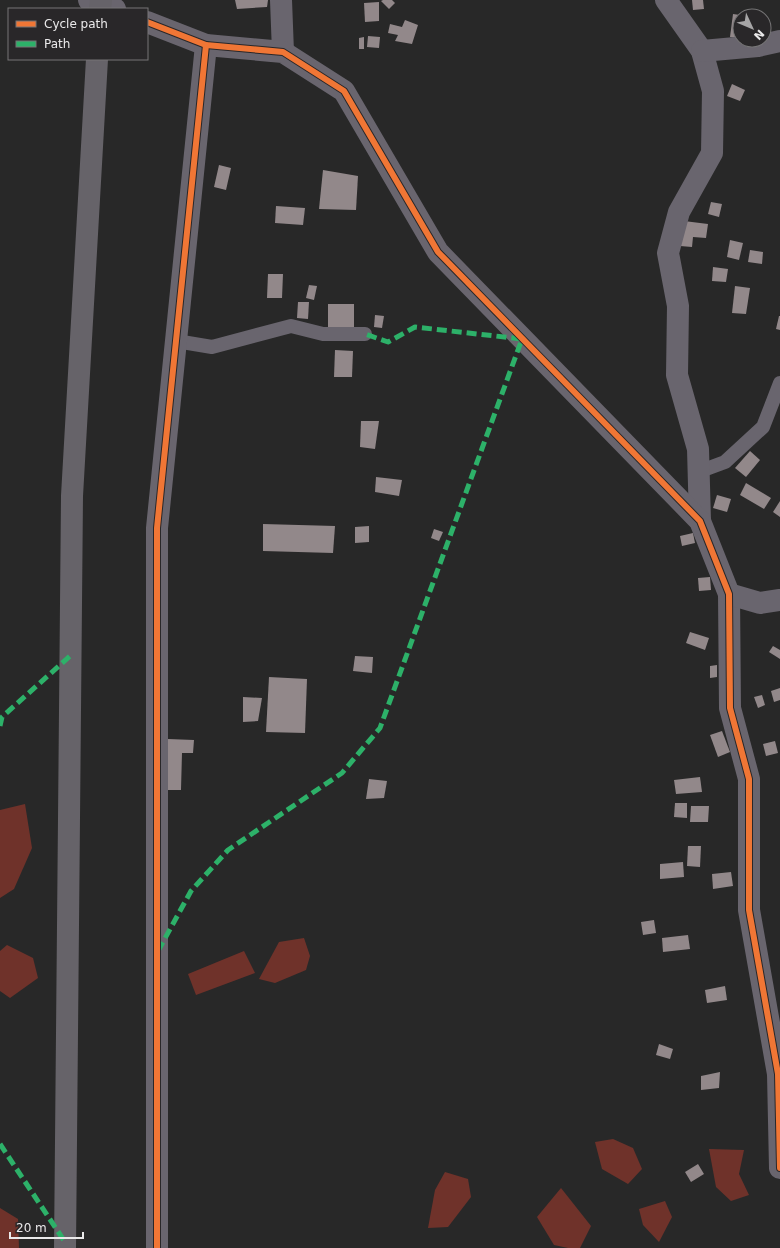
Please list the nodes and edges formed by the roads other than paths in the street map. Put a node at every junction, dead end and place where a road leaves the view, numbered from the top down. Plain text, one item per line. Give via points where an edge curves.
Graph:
1 (281, 0) edge
2 (666, 0) edge
3 (148, 22) edge
4 (780, 41) edge
5 (206, 45) junction
6 (702, 50) junction
7 (283, 52) junction
8 (97, 60) edge
9 (364, 334) dead end
10 (176, 341) junction
11 (780, 383) edge
12 (698, 472) junction
13 (700, 522) junction
14 (729, 594) junction
15 (780, 600) edge
16 (780, 1168) edge
17 (65, 1248) edge
18 (157, 1248) edge

1 - 7 street
2 - 6 street
3 - 5 street
4 - 6 street via 758,46
5 - 7 street
5 - 10 street
6 - 12 street via 713,91 712,153 679,212 668,253 678,306 677,375 698,449
7 - 13 street via 344,91 438,252
8 - 17 highway via 72,496
9 - 10 lane via 324,334 291,326 212,347
10 - 18 street via 157,528
11 - 12 lane via 763,427 725,462
12 - 13 street
13 - 14 street
14 - 15 street via 760,603
14 - 16 street via 730,708 750,779 749,910 778,1074

